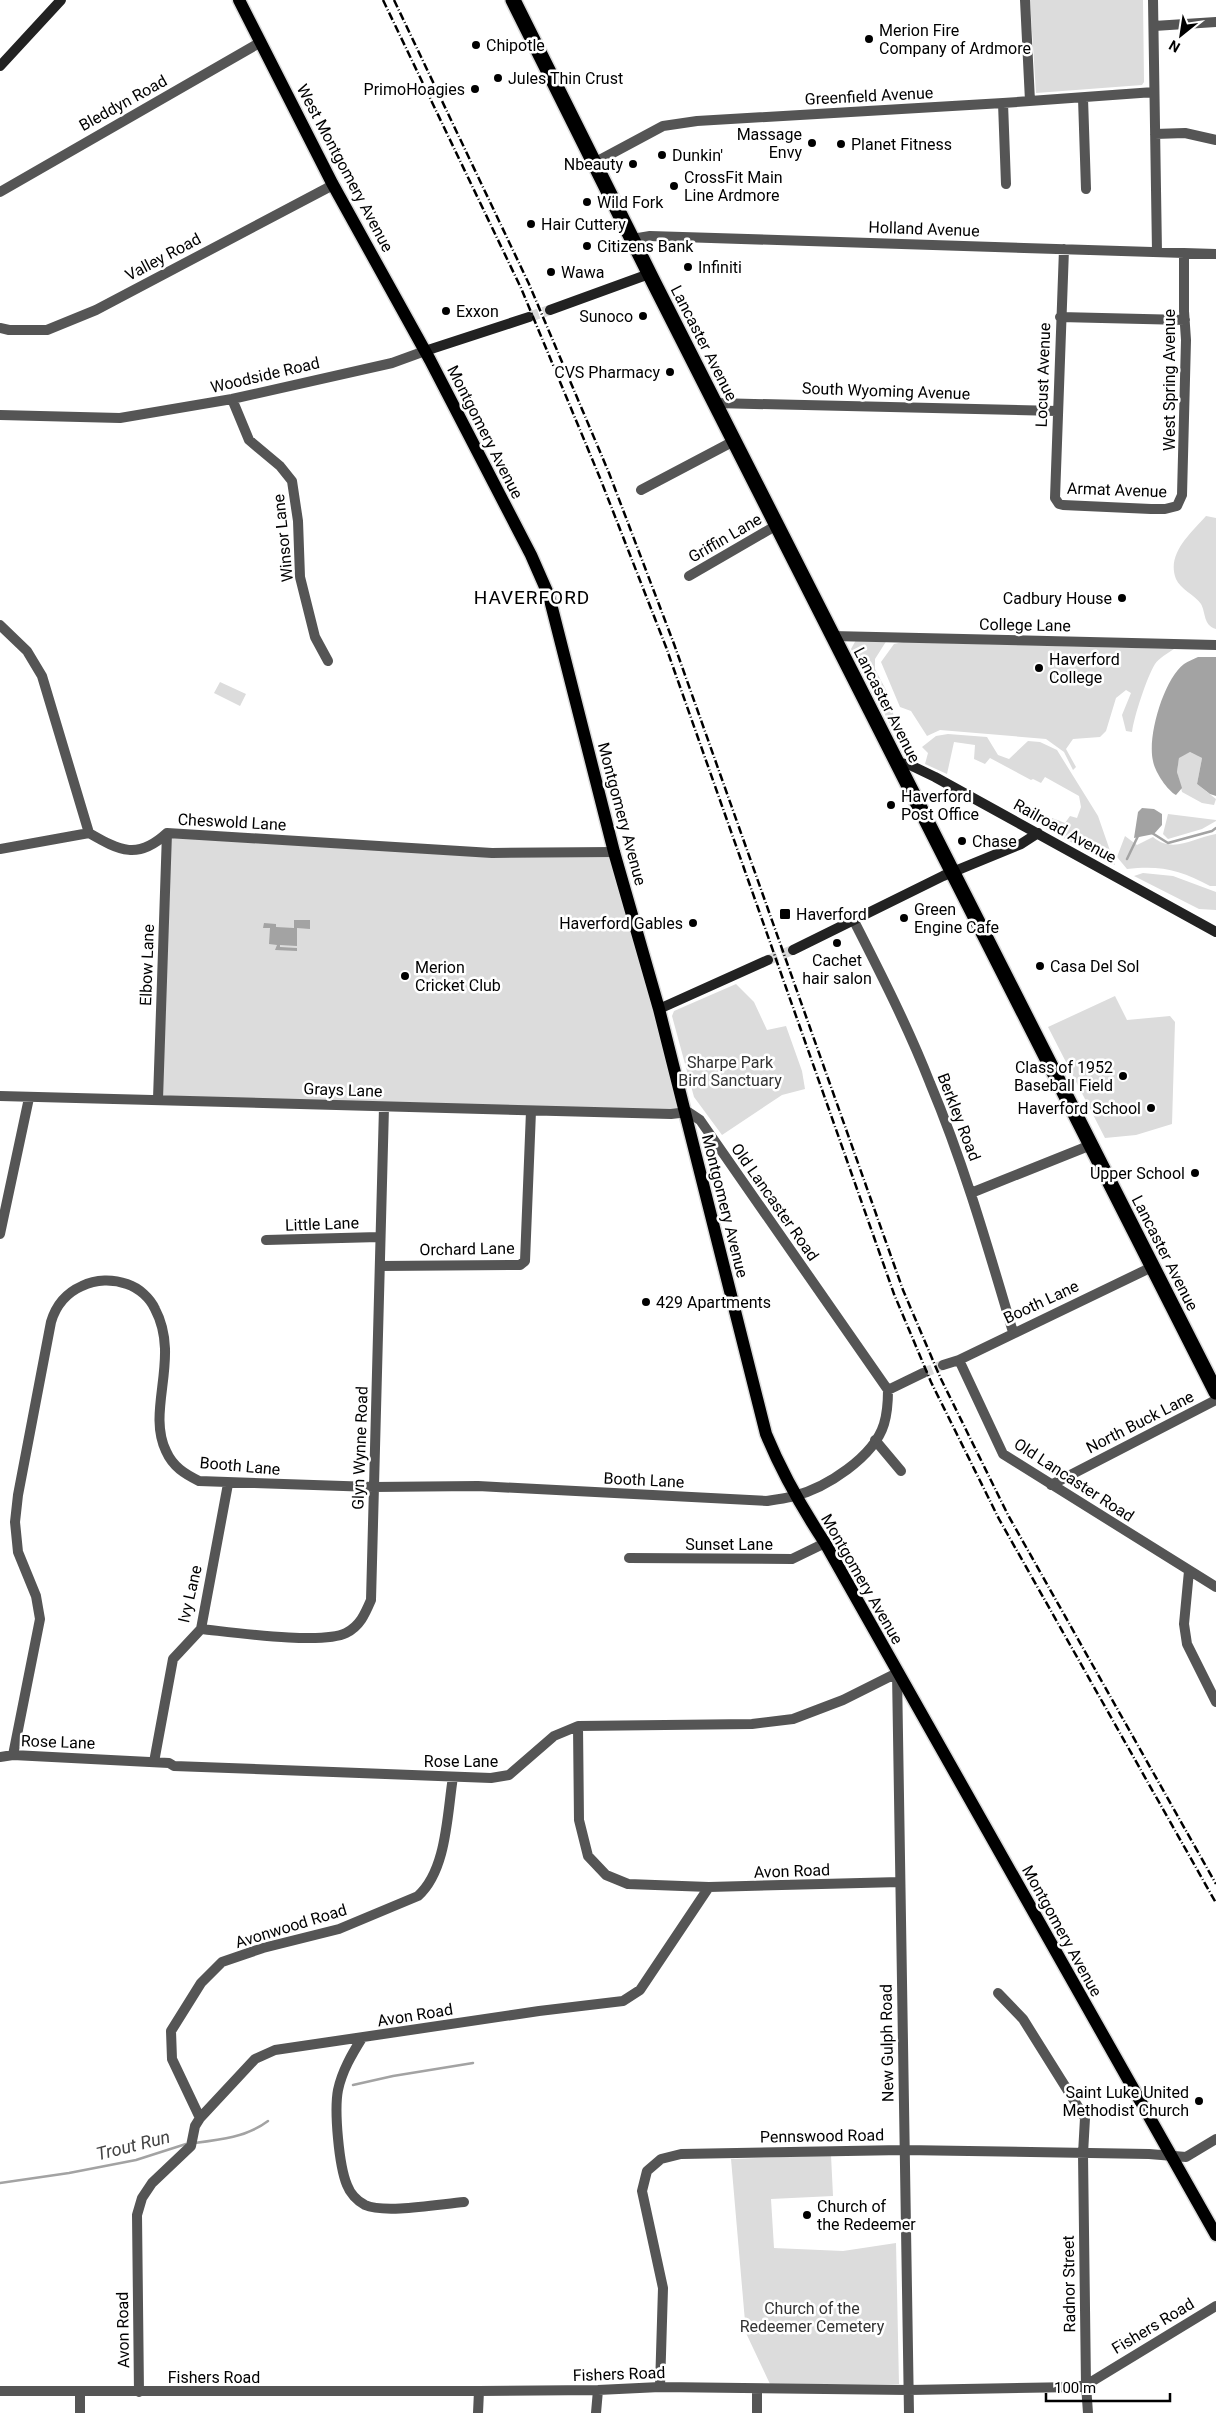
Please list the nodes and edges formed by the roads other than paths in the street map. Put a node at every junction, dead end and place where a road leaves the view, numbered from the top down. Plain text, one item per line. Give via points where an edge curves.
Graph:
1 (61, 0) edge
2 (238, 0) edge
3 (513, 0) edge
4 (1025, 0) edge
5 (1153, 0) edge
6 (1216, 22) edge
7 (1154, 26) junction
8 (261, 42) junction
9 (0, 66) edge
10 (1154, 92) junction
11 (1083, 98) junction
12 (1030, 101) junction
13 (1003, 104) junction
14 (1155, 134) junction
15 (1216, 140) edge
16 (594, 163) junction
17 (1006, 184) dead end
18 (333, 185) junction
19 (1086, 189) dead end
20 (0, 192) edge
21 (632, 239) junction
22 (1064, 249) junction
23 (1157, 252) junction
24 (1184, 254) junction
25 (1216, 254) edge
26 (650, 274) junction
27 (550, 310) tunnel mouth
28 (529, 317) tunnel mouth
29 (1060, 317) junction
30 (1185, 320) junction
31 (0, 328) edge
32 (425, 351) junction
33 (232, 399) junction
34 (715, 402) junction
35 (1057, 414) junction
36 (0, 415) edge
37 (734, 441) junction
38 (642, 490) dead end
39 (1057, 502) joint
40 (1177, 506) joint
41 (776, 525) junction
42 (689, 576) dead end
43 (0, 625) edge
44 (832, 636) junction
45 (1216, 645) edge
46 (328, 661) dead end
47 (897, 762) junction
48 (89, 833) junction
49 (167, 833) junction
50 (1038, 833) junction
51 (0, 850) edge
52 (614, 852) junction
53 (953, 872) junction
54 (854, 921) junction
55 (1216, 932) edge
56 (793, 950) tunnel mouth
57 (768, 960) tunnel mouth
58 (659, 1009) junction
59 (0, 1096) edge
60 (29, 1098) junction
61 (158, 1099) junction
62 (384, 1107) junction
63 (531, 1111) junction
64 (685, 1113) junction
65 (1091, 1145) junction
66 (971, 1193) junction
67 (0, 1234) edge
68 (379, 1237) junction
69 (266, 1240) dead end
70 (380, 1266) junction
71 (1152, 1267) junction
72 (1013, 1332) junction
73 (959, 1360) junction
74 (943, 1365) tunnel mouth
75 (923, 1373) tunnel mouth
76 (888, 1390) junction
77 (1216, 1392) edge
78 (1216, 1400) edge
79 (875, 1440) junction
80 (901, 1471) dead end
81 (228, 1484) junction
82 (1051, 1485) junction
83 (373, 1487) junction
84 (794, 1496) junction
85 (825, 1543) junction
86 (629, 1558) dead end
87 (1188, 1571) junction
88 (1216, 1587) edge
89 (201, 1629) junction
90 (897, 1673) junction
91 (1216, 1702) edge
92 (578, 1726) junction
93 (12, 1756) junction
94 (0, 1758) edge
95 (154, 1762) junction
96 (453, 1777) junction
97 (900, 1882) junction
98 (709, 1887) junction
99 (998, 1993) dead end
100 (362, 2038) junction
101 (200, 2118) junction
102 (1216, 2139) edge
103 (903, 2150) junction
104 (1082, 2154) junction
105 (1170, 2155) junction
106 (464, 2202) dead end
107 (1216, 2235) edge
108 (1216, 2306) edge
109 (1086, 2385) junction
110 (660, 2387) junction
111 (758, 2389) junction
112 (598, 2390) junction
113 (909, 2390) junction
114 (80, 2391) junction
115 (479, 2391) junction
116 (0, 2392) edge
117 (139, 2392) junction
118 (80, 2413) edge
119 (478, 2413) edge
120 (596, 2413) edge
121 (757, 2413) edge
122 (909, 2413) edge
123 (1088, 2413) edge

1 - 9 street
2 - 8 main road, West Montgomery Avenue
3 - 16 highway, Lancaster Avenue
4 - 12 street
5 - 7 street
6 - 7 street
7 - 10 street
8 - 18 main road, West Montgomery Avenue
8 - 20 street, Bleddyn Road
10 - 11 street, Greenfield Avenue
10 - 14 street
11 - 12 street, Greenfield Avenue
11 - 19 street
12 - 13 street, Greenfield Avenue
13 - 16 street, Greenfield Avenue via 698,121 664,126
13 - 17 street
14 - 15 street via 1185,133
14 - 23 street
16 - 21 highway, Lancaster Avenue
18 - 31 street, Valley Road via 96,310 47,330
18 - 32 main road, West Montgomery Avenue
21 - 22 street, Holland Avenue via 650,236
21 - 26 highway, Lancaster Avenue
22 - 23 street, Holland Avenue
22 - 29 street, Locust Avenue
23 - 24 street, Holland Avenue
24 - 25 street, Holland Avenue
24 - 30 street, West Spring Avenue
26 - 27 street
26 - 34 highway, Lancaster Avenue
28 - 32 street, Woodside Road
29 - 30 street
29 - 35 street, Locust Avenue
30 - 40 street, West Spring Avenue via 1184,465 1182,495
32 - 33 street, Woodside Road via 392,363
32 - 52 main road, Montgomery Avenue via 550,596
33 - 36 street, Woodside Road via 120,418
33 - 46 street, Winsor Lane via 249,440 280,466 292,481 298,521 300,577 315,637
34 - 35 street, South Wyoming Avenue
34 - 37 highway, Lancaster Avenue
35 - 39 street, Locust Avenue
37 - 38 street
37 - 41 highway, Lancaster Avenue
39 - 40 street, Armat Avenue via 1063,505 1151,509
41 - 42 street, Griffin Lane
41 - 44 highway, Lancaster Avenue
43 - 48 street via 27,651 42,676
44 - 45 street, College Lane
44 - 47 highway, Lancaster Avenue
47 - 50 street, Railroad Avenue via 935,777
47 - 53 highway, Lancaster Avenue
48 - 49 street, Cheswold Lane via 114,847 141,850
48 - 51 street
49 - 52 street, Cheswold Lane via 492,853
49 - 61 street, Elbow Lane
50 - 53 street via 1021,844
50 - 55 street, Railroad Avenue
52 - 58 main road, Montgomery Avenue
53 - 54 street
53 - 65 highway, Lancaster Avenue
54 - 56 street
54 - 66 street, Berkley Road via 931,1083
57 - 58 street
58 - 64 main road, Montgomery Avenue
59 - 60 street, Grays Lane
60 - 61 street, Grays Lane
60 - 67 street
61 - 62 street, Grays Lane
62 - 63 street, Grays Lane
62 - 68 street, Glyn Wynne Road
63 - 64 street, Grays Lane
63 - 70 street, Orchard Lane via 525,1261 520,1265
64 - 76 street, Old Lancaster Road via 700,1120
64 - 84 main road, Montgomery Avenue via 766,1434
65 - 66 street
65 - 71 highway, Lancaster Avenue
66 - 72 street, Berkley Road
68 - 69 street, Little Lane
68 - 70 street, Glyn Wynne Road
70 - 83 street, Glyn Wynne Road
71 - 72 street, Booth Lane
71 - 77 highway, Lancaster Avenue
72 - 73 street, Booth Lane
73 - 74 street, Booth Lane
73 - 82 street, Old Lancaster Road via 1003,1454
75 - 76 street
76 - 79 street, Booth Lane via 884,1425
78 - 82 street, North Buck Lane
79 - 80 street
79 - 84 street, Booth Lane via 853,1467
81 - 83 street, Booth Lane
81 - 89 street, Ivy Lane
81 - 93 street, Booth Lane via 199,1481 187,1475 176,1468 165,1451 160,1428 166,1345 164,1328 152,1303 132,1286 107,1280 84,1284 70,1293 60,1303 50,1322 18,1495 15,1522 18,1552 36,1596 40,1619
82 - 87 street, Old Lancaster Road
83 - 84 street, Booth Lane via 478,1486 758,1500
83 - 89 street, Glyn Wynne Road via 371,1600 362,1620 346,1633 322,1639
84 - 85 main road, Montgomery Avenue
85 - 86 street, Sunset Lane via 792,1559
85 - 90 main road, Montgomery Avenue
87 - 88 street, Old Lancaster Road
87 - 91 street via 1184,1619 1186,1644
89 - 95 street, Ivy Lane via 173,1659
90 - 92 street, Rose Lane via 843,1700 793,1719 752,1724
90 - 97 street, New Gulph Road
90 - 105 main road, Montgomery Avenue
92 - 96 street, Rose Lane via 554,1736 509,1775
92 - 98 street via 579,1820 588,1856 606,1875 628,1884
93 - 94 street, Rose Lane
93 - 95 street, Rose Lane
95 - 96 street, Rose Lane via 174,1766
96 - 101 street, Avonwood Road via 439,1864 427,1887 418,1896 339,1929 222,1962 201,1984 171,2030 172,2059
97 - 98 street, Avon Road
97 - 103 street, New Gulph Road
98 - 100 street, Avon Road via 640,1990 623,2001
99 - 104 street, Radnor Street via 1023,2019 1085,2118
100 - 101 street, Avon Road via 265,2053 255,2059
100 - 106 street via 346,2066 338,2090 338,2126 348,2188 366,2205 388,2208
101 - 117 street, Avon Road via 192,2143 152,2183 142,2198 137,2215
102 - 105 street, Pennswood Road via 1186,2157
103 - 104 street, Pennswood Road
103 - 110 street, Pennswood Road via 682,2154 661,2159 647,2171 642,2191 663,2288
103 - 113 street, New Gulph Road
104 - 105 street, Pennswood Road
104 - 109 street, Radnor Street
105 - 107 main road, Montgomery Avenue
108 - 109 street, Fishers Road
109 - 113 street, Fishers Road
109 - 123 street, Radnor Street
110 - 111 street, Fishers Road
110 - 112 street, Fishers Road
111 - 113 street, Fishers Road
111 - 121 street
112 - 115 street, Fishers Road
112 - 120 street
113 - 122 street, New Gulph Road
114 - 116 street, Fishers Road
114 - 117 street, Fishers Road
114 - 118 street
115 - 117 street, Fishers Road
115 - 119 street

